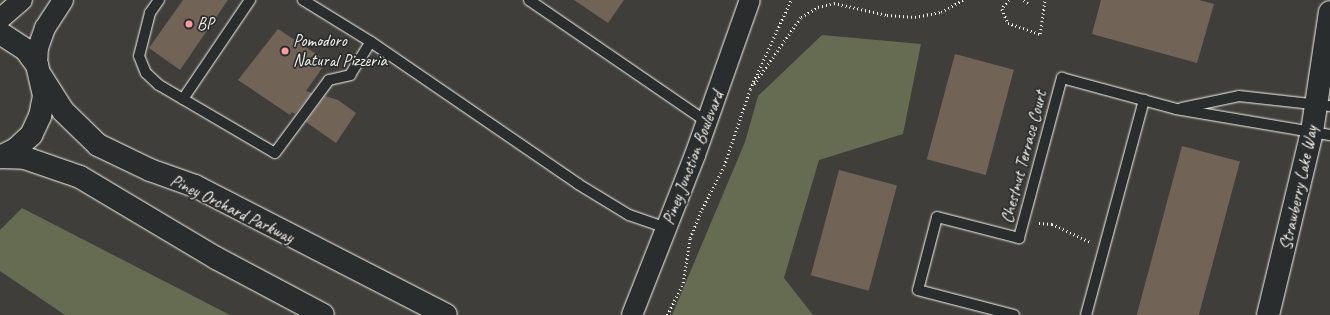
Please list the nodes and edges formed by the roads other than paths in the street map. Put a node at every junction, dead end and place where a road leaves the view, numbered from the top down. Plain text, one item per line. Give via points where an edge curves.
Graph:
1 (22, 0) edge
2 (63, 0) edge
3 (159, 0) edge
4 (250, 0) edge
5 (303, 0) edge
6 (529, 0) edge
7 (750, 0) edge
8 (1330, 12) edge
9 (0, 19) edge
10 (0, 33) edge
11 (371, 42) junction
12 (39, 70) junction
13 (183, 99) junction
14 (1144, 100) junction
15 (1324, 105) edge
16 (1176, 109) junction
17 (707, 122) junction
18 (1321, 134) edge
19 (0, 157) edge
20 (666, 228) junction
21 (322, 315) edge
22 (446, 315) edge
23 (632, 315) edge
24 (1014, 315) edge
25 (1086, 315) edge
26 (1268, 315) edge

1 - 9 street
2 - 12 street via 46,28 38,48
3 - 13 lane via 150,13 139,56 146,73
4 - 13 lane
5 - 11 lane
6 - 17 lane
7 - 17 street, Piney Junction Boulevard
8 - 15 street, Strawberry Lake Way
10 - 12 street, Piney Orchard Parkway via 26,50
11 - 13 lane via 350,75 329,80 275,153
11 - 20 lane via 578,184 629,215
12 - 19 street, Piney Orchard Parkway via 44,96 40,116 31,135
12 - 22 street, Piney Orchard Parkway via 63,111 98,145 150,170 194,186
14 - 16 lane, Chestnut Terrace Court
14 - 24 lane, Chestnut Terrace Court via 1062,78 1019,238 937,217 918,290
14 - 25 lane
15 - 16 lane, Chestnut Terrace Court via 1239,96
15 - 18 street, Strawberry Lake Way
16 - 18 lane, Chestnut Terrace Court
17 - 20 street, Piney Junction Boulevard
18 - 26 street, Strawberry Lake Way
19 - 21 street, Piney Orchard Parkway via 25,158 80,176 216,258
20 - 23 street, Piney Junction Boulevard

